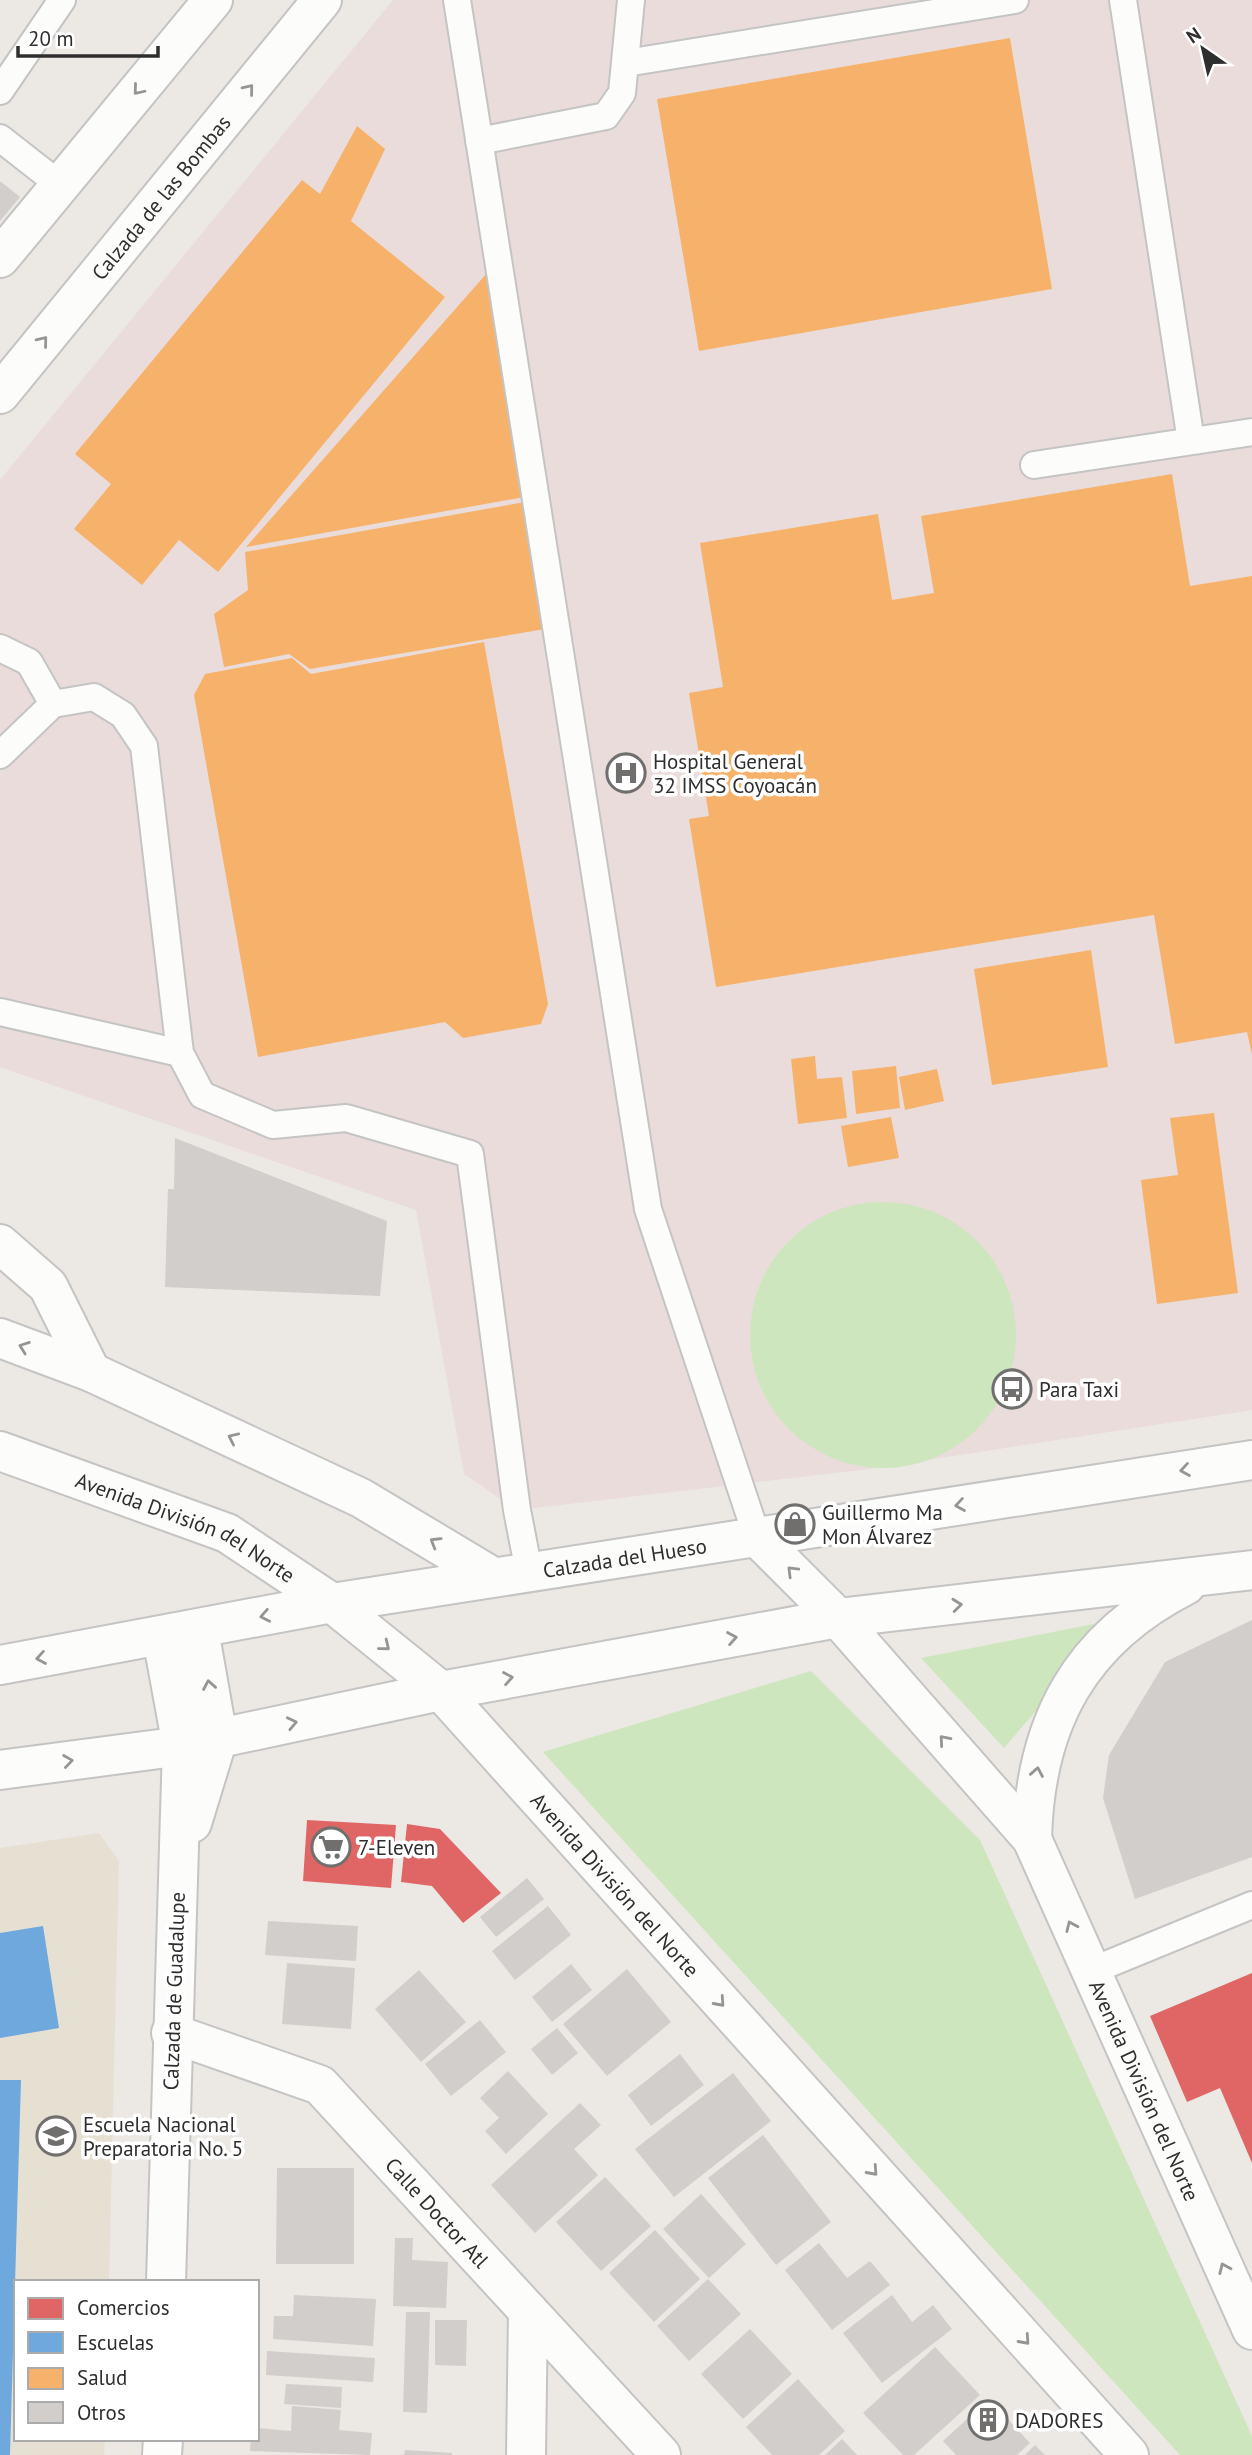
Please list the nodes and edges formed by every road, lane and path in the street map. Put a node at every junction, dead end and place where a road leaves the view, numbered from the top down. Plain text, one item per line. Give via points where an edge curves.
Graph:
1 (62, 0) edge
2 (213, 0) edge
3 (321, 0) edge
4 (457, 0) edge
5 (631, 0) edge
6 (1015, 0) edge
7 (1123, 0) edge
8 (626, 63) junction
9 (0, 90) edge
10 (0, 138) edge
11 (479, 141) junction
12 (60, 185) junction
13 (0, 258) edge
14 (0, 394) edge
15 (1252, 432) edge
16 (1192, 441) junction
17 (1034, 465) dead end
18 (0, 648) edge
19 (53, 704) junction
20 (0, 755) edge
21 (0, 1012) edge
22 (180, 1053) junction
23 (0, 1244) edge
24 (0, 1338) edge
25 (91, 1372) junction
26 (0, 1451) edge
27 (1252, 1460) edge
28 (757, 1537) junction
29 (1252, 1570) edge
30 (511, 1574) junction
31 (1200, 1578) junction
32 (332, 1603) junction
33 (838, 1618) junction
34 (200, 1630) junction
35 (162, 1637) junction
36 (0, 1665) edge
37 (441, 1691) junction
38 (200, 1742) junction
39 (0, 1770) edge
40 (1032, 1839) junction
41 (1252, 1905) edge
42 (1091, 1971) junction
43 (171, 2033) junction
44 (166, 2280) edge
45 (528, 2311) junction
46 (1252, 2330) edge
47 (526, 2455) edge
48 (661, 2455) edge
49 (1129, 2455) edge

1 - 9 lane
2 -> 12 main road
14 -> 3 main road, Calzada de las Bombas
4 - 11 lane
5 - 8 lane
6 - 8 lane
7 - 16 lane
8 - 11 lane via 621,93 606,116
10 - 12 lane
11 - 28 lane via 648,1209
12 - 13 main road
15 - 16 lane
16 - 17 lane
18 - 19 lane via 29,662
19 - 20 lane
19 - 22 lane via 94,697 123,715 144,746
21 - 22 lane
22 - 30 lane via 202,1095 273,1125 346,1118 470,1154 517,1510
23 - 25 main road via 48,1286
25 -> 24 main road
30 -> 25 main road
26 - 32 main road, Avenida División del Norte via 227,1533
27 -> 28 main road, Calzada del Hueso
28 - 30 main road, Calzada del Hueso
33 -> 28 main road, Avenida División del Norte
29 - 31 main road
30 - 32 main road, Calzada del Hueso
33 -> 31 main road
40 -> 31 main road via 1039,1762 1068,1691 1125,1623
32 -> 34 main road, Calzada del Hueso
32 -> 37 main road, Avenida División del Norte
37 -> 33 main road
40 -> 33 main road, Avenida División del Norte
34 - 35 main road, Calzada del Hueso
38 -> 34 main road, Calzada de Guadalupe
35 -> 36 main road, Calzada del Hueso
35 - 38 main road, Calzada de Guadalupe
38 -> 37 main road
37 -> 49 main road, Avenida División del Norte
39 -> 38 main road
38 - 43 main road, Calzada de Guadalupe via 178,1869
42 -> 40 main road, Avenida División del Norte
41 - 42 lane
46 -> 42 main road, Avenida División del Norte
43 - 44 main road, Calzada de Guadalupe
43 - 45 main road, Calle Doctor Atl via 320,2085
45 - 47 main road
45 - 48 main road, Calle Doctor Atl

